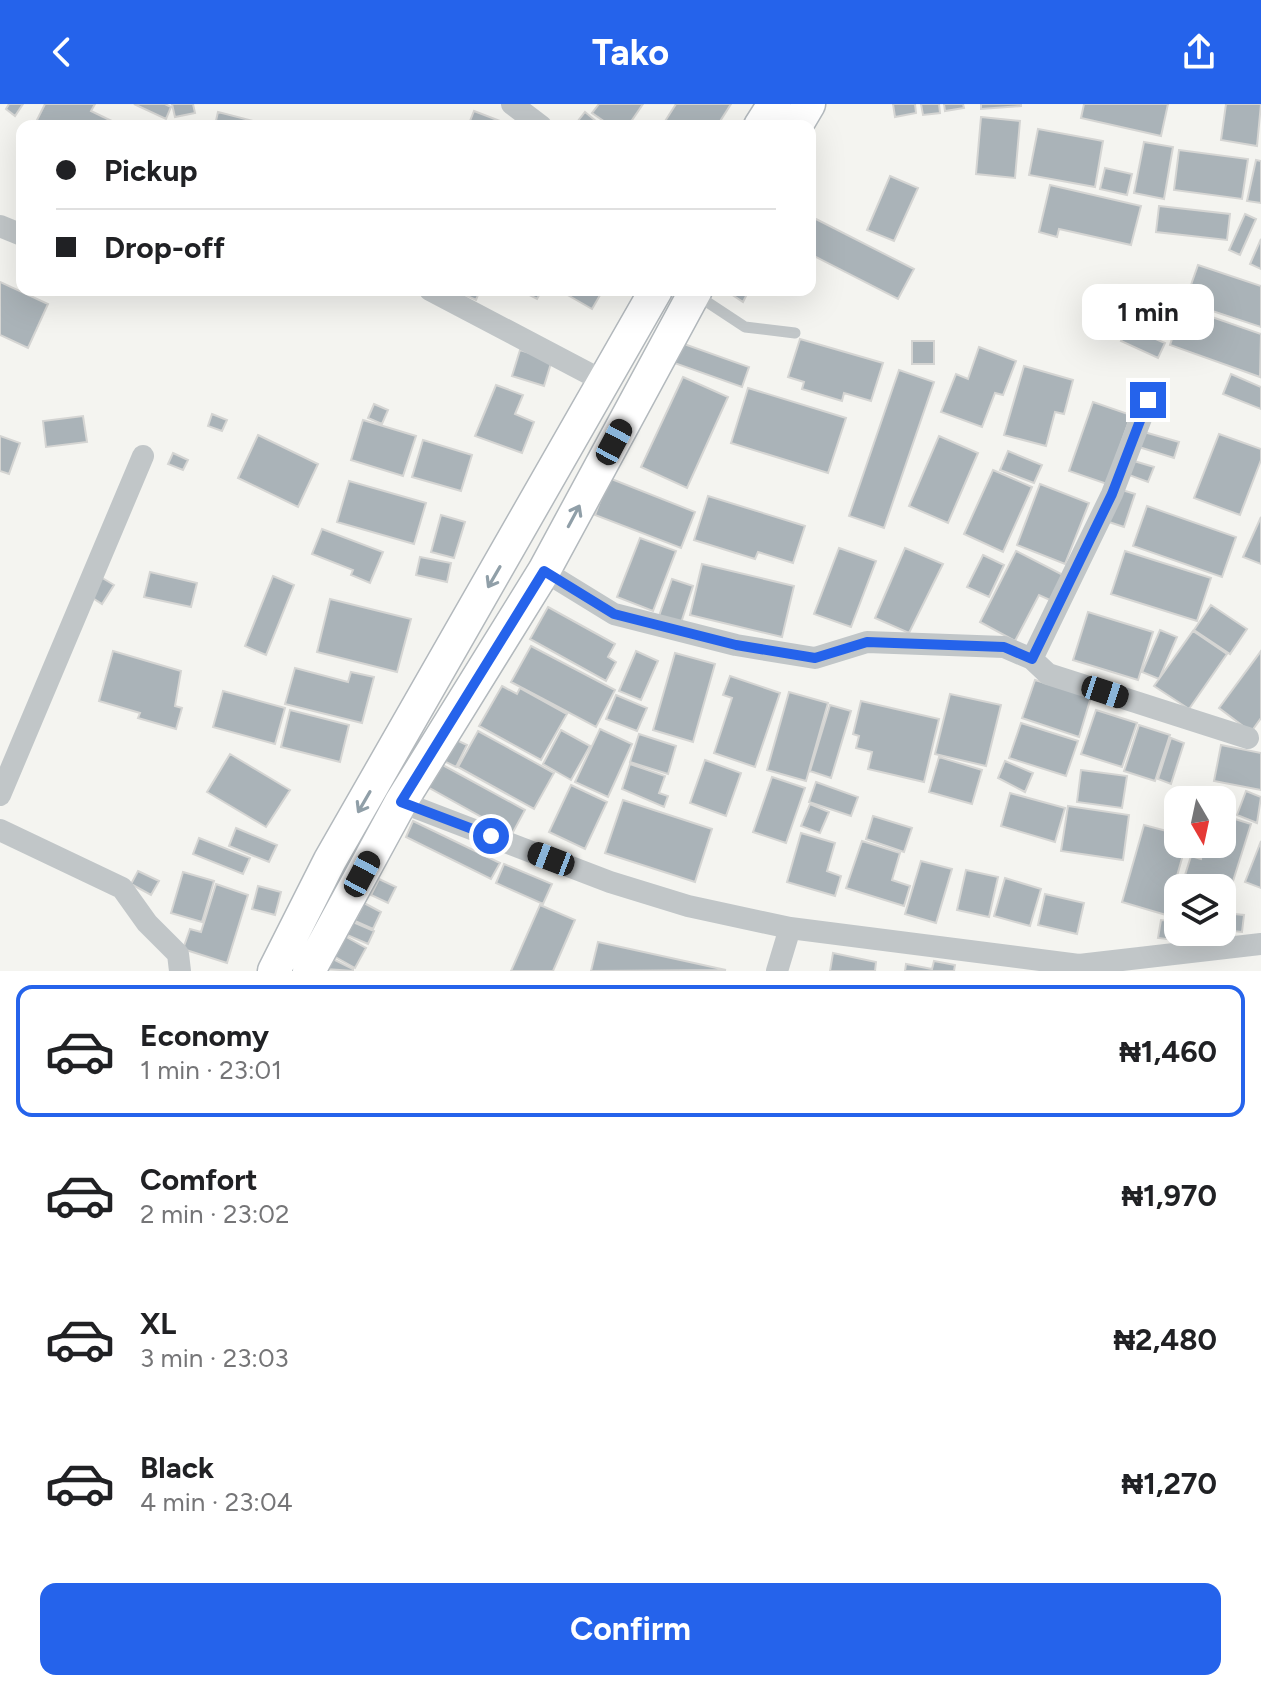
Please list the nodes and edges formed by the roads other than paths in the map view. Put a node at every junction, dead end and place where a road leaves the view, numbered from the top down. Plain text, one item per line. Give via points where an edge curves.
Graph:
1 (512, 104) edge
2 (533, 120) edge
3 (441, 296) edge
4 (653, 296) edge
5 (693, 296) edge
6 (701, 296) edge
7 (795, 333) dead end
8 (603, 381) junction
9 (1148, 400) dead end
10 (143, 456) dead end
11 (544, 571) junction
12 (1032, 659) junction
13 (1248, 738) dead end
14 (0, 795) edge
15 (401, 802) junction
16 (0, 830) edge
17 (790, 928) junction
18 (1261, 944) edge
19 (180, 971) edge
20 (274, 971) edge
21 (309, 971) edge
22 (777, 971) edge

1 - 2 street
3 - 8 street
4 - 8 main road
11 -> 5 main road
6 - 7 lane via 745,327
8 -> 20 main road via 330,860
9 - 12 street via 1112,494
10 - 14 street
11 - 12 street via 614,614 736,645 815,658 867,642 1004,647
11 - 15 main road
12 - 13 street via 1048,674
15 - 17 street via 610,882
15 - 21 main road
16 - 19 street via 122,888 178,954
17 - 18 street via 1079,965
17 - 22 street

